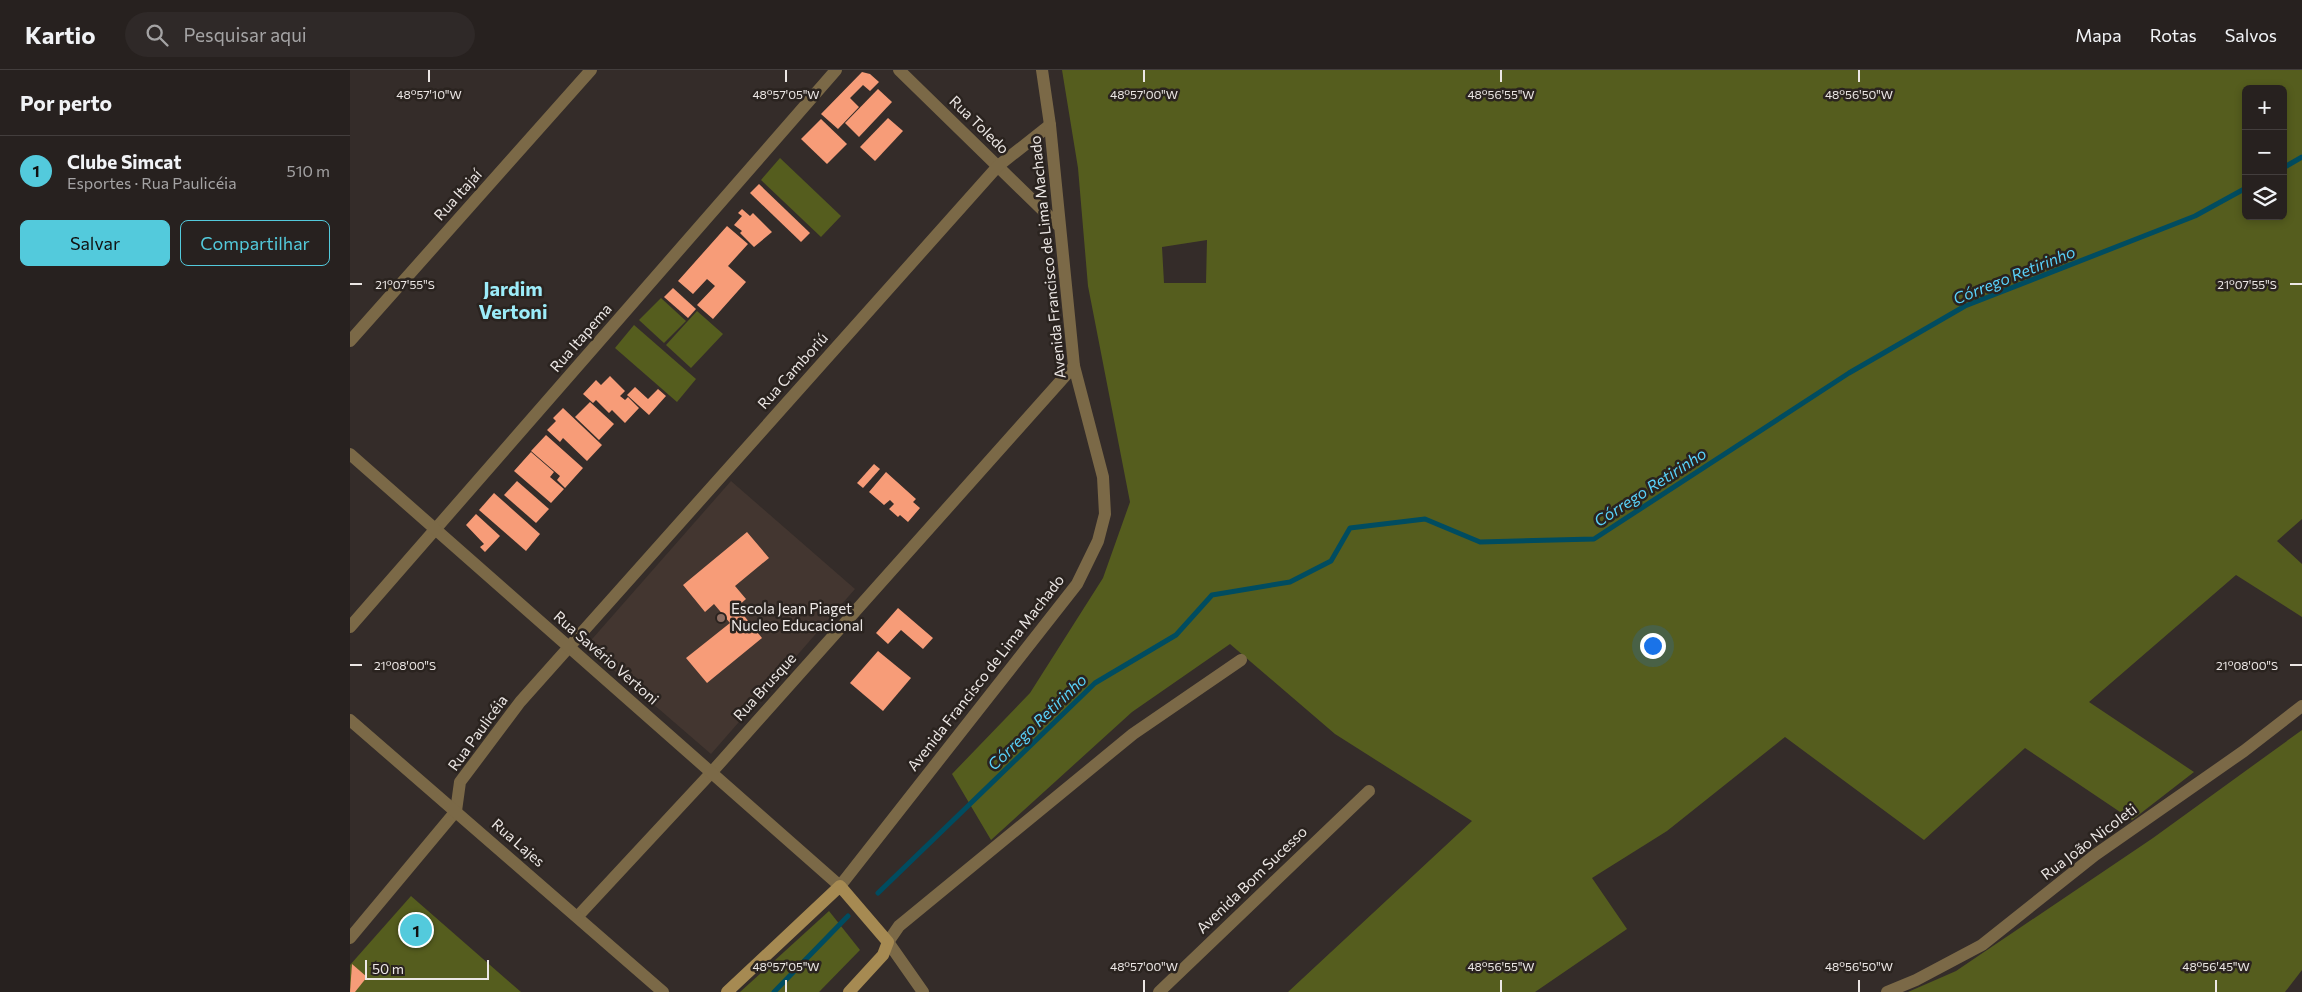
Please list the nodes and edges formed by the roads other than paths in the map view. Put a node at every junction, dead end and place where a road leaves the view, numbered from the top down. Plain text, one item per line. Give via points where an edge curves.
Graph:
1 (591, 70) edge
2 (836, 70) edge
3 (899, 70) edge
4 (1042, 70) edge
5 (1050, 124) junction
6 (998, 166) junction
7 (1058, 225) junction
8 (350, 341) edge
9 (1074, 366) junction
10 (350, 454) edge
11 (435, 529) junction
12 (350, 627) edge
13 (568, 647) junction
14 (1241, 660) dead end
15 (2302, 706) edge
16 (350, 720) edge
17 (711, 773) junction
18 (1369, 791) dead end
19 (456, 811) junction
20 (840, 886) junction
21 (578, 916) junction
22 (350, 938) edge
23 (888, 942) junction
24 (663, 992) edge
25 (727, 992) edge
26 (849, 992) edge
27 (924, 992) edge
28 (1158, 992) edge
29 (1887, 992) edge

1 - 8 street, Rua Itajaí
2 - 11 street, Rua Itapema
3 - 6 street, Rua Toledo
4 - 5 street, Avenida Francisco de Lima Machado
5 - 6 street, Rua Camboriú
5 - 7 street, Avenida Francisco de Lima Machado
6 - 7 street, Rua Toledo
6 - 13 street, Rua Camboriú
7 - 9 street, Avenida Francisco de Lima Machado
9 - 17 street, Rua Brusque
9 - 20 street, Avenida Francisco de Lima Machado via 1103,477 1106,514 1098,541 1077,584
10 - 11 street, Rua Savério Vertoni
11 - 12 street, Rua Itapema
11 - 13 street, Rua Savério Vertoni
13 - 17 street, Rua Savério Vertoni
13 - 19 street, Rua Paulicéia via 520,702 460,782
14 - 23 street via 1133,734 899,926
15 - 29 street, Rua João Nicoleti via 2244,751 2095,855 1982,945
16 - 19 street, Rua Lajes
17 - 20 street, Rua Savério Vertoni
17 - 21 street, Rua Brusque
18 - 28 street, Avenida Bom Sucesso
19 - 21 street, Rua Lajes
19 - 22 street
20 - 23 main road
20 - 25 main road, Avenida Francisco de Lima Machado
21 - 24 street, Rua Lajes
23 - 26 main road via 883,955
23 - 27 street

